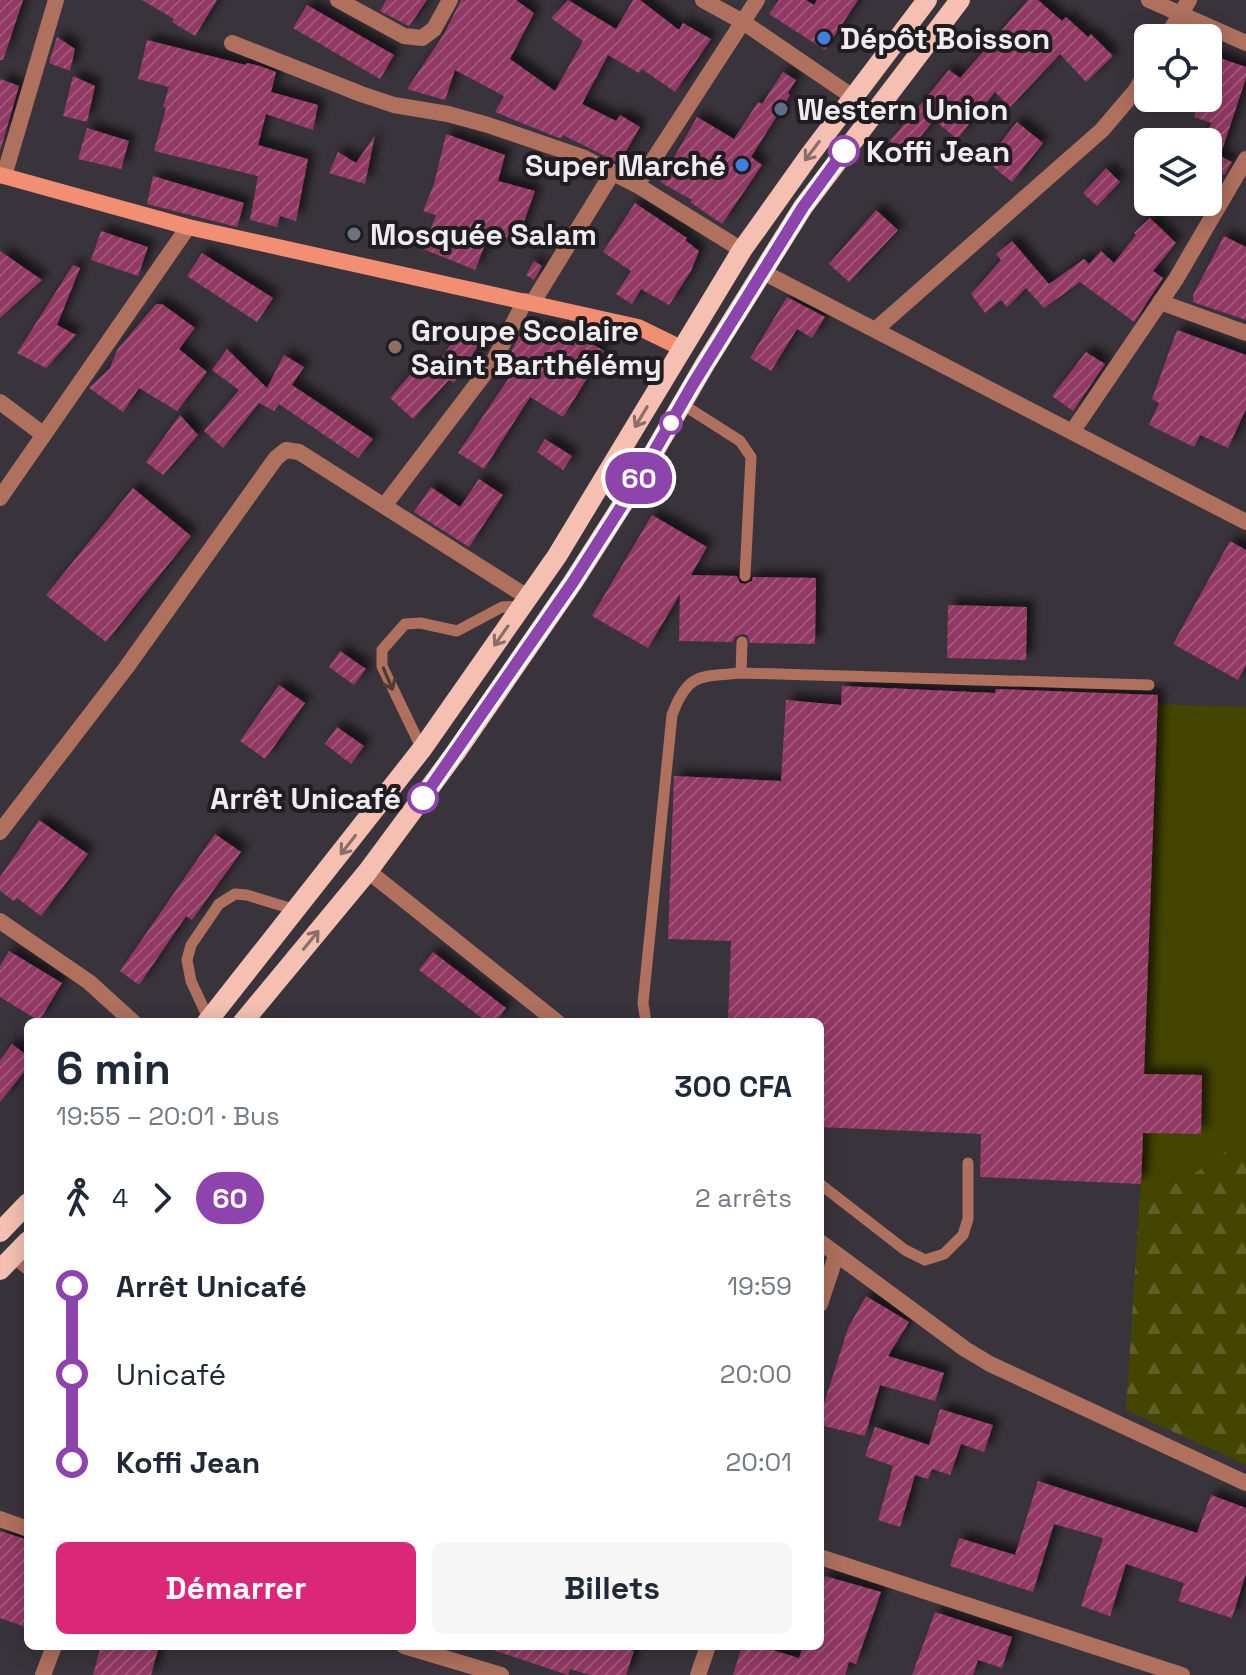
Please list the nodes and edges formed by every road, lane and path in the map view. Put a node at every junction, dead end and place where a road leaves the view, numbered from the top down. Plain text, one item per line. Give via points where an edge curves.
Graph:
1 (56, 0) edge
2 (338, 0) edge
3 (450, 0) edge
4 (703, 0) edge
5 (757, 0) edge
6 (927, 0) edge
7 (960, 0) edge
8 (1149, 0) edge
9 (1184, 7) edge
10 (743, 22) junction
11 (232, 43) dead end
12 (1246, 43) edge
13 (1134, 92) edge
14 (853, 97) junction
15 (1246, 159) edge
16 (613, 172) junction
17 (2, 176) edge
18 (637, 185) junction
19 (188, 227) junction
20 (742, 250) junction
21 (763, 272) junction
22 (529, 302) junction
23 (1160, 302) junction
24 (875, 330) junction
25 (1246, 333) edge
26 (681, 348) junction
27 (705, 364) junction
28 (0, 402) edge
29 (682, 404) junction
30 (1072, 432) junction
31 (44, 435) junction
32 (0, 498) edge
33 (384, 506) junction
34 (1246, 522) edge
35 (745, 576) dead end
36 (526, 602) junction
37 (742, 642) dead end
38 (741, 673) junction
39 (1149, 685) dead end
40 (422, 749) junction
41 (0, 832) edge
42 (368, 871) junction
43 (297, 911) junction
44 (0, 921) edge
45 (257, 960) junction
46 (280, 978) junction
47 (129, 1018) edge
48 (207, 1018) edge
49 (210, 1018) edge
50 (246, 1018) edge
51 (552, 1018) edge
52 (645, 1018) edge
53 (968, 1163) dead end
54 (824, 1187) edge
55 (24, 1207) edge
56 (0, 1232) edge
57 (824, 1246) edge
58 (836, 1256) junction
59 (824, 1292) edge
60 (1246, 1483) edge
61 (0, 1519) edge
62 (24, 1528) edge
63 (824, 1558) edge
64 (52, 1650) edge
65 (417, 1650) edge
66 (707, 1650) edge
67 (43, 1675) edge
68 (501, 1675) edge
69 (698, 1675) edge
70 (1182, 1675) edge

1 - 17 street
2 - 3 street via 404,36 422,38 434,29
4 - 10 street
5 - 10 street
6 - 14 main road
7 - 21 main road via 803,207
8 - 9 street
9 - 12 street
10 - 14 street
10 - 18 street
11 - 16 street via 361,94 530,137
13 - 24 street via 1102,130
14 -> 20 main road
15 - 23 street
16 - 18 street
16 - 22 street
17 - 19 street
18 - 20 street
19 - 22 street
19 - 31 street
20 - 26 main road
21 - 24 street
21 - 27 main road
22 - 26 street via 638,327
22 - 33 street via 492,364
23 - 25 street
23 - 30 street
24 - 30 street
26 - 27 main road
26 -> 36 main road
27 - 29 main road
28 - 31 street
29 - 35 lane via 740,441 751,457
29 - 42 main road via 573,582
30 - 34 street
31 - 32 street
33 - 36 street
33 - 41 street via 299,452 286,450 276,458 126,668
36 -> 40 main road
36 -> 40 lane via 502,607 457,631 405,624 382,650 382,666
37 - 38 lane
38 - 39 lane
38 - 52 lane via 695,678 680,693 672,715
40 -> 43 main road
46 -> 42 main road
42 - 51 street
43 - 45 main road
43 - 48 lane via 247,895 235,894 219,904 187,960
44 - 47 street via 89,982
45 - 46 main road
45 - 49 main road
46 - 50 main road
53 - 54 lane via 963,1235 944,1254 925,1260
55 - 56 main road
57 - 58 street
58 - 59 street
58 - 60 street via 990,1364
61 - 62 street
63 - 70 street
64 - 67 street
65 - 68 street
66 - 69 street

